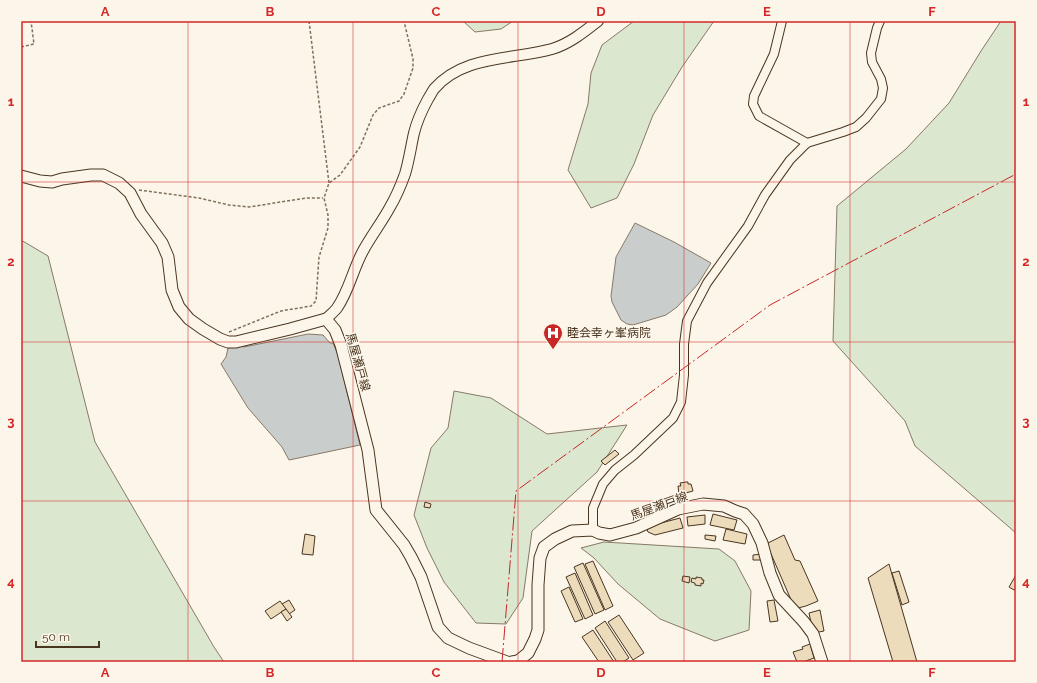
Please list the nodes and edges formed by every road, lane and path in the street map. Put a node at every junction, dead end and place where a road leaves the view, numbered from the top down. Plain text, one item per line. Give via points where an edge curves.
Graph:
1 (31, 21) edge
2 (309, 21) edge
3 (404, 21) edge
4 (598, 21) edge
5 (782, 21) edge
6 (880, 21) edge
7 (21, 47) edge
8 (807, 143) junction
9 (21, 176) edge
10 (329, 183) junction
11 (130, 193) junction
12 (324, 198) junction
13 (326, 319) junction
14 (220, 339) junction
15 (593, 530) junction
16 (507, 662) edge
17 (512, 662) edge
18 (822, 662) edge

1 - 7 path via 34,44
2 - 10 path
3 - 10 path via 414,59 404,94 399,101 379,108 373,115 360,147 340,175
4 - 13 street via 572,40 553,48 474,64 457,70 433,90 419,117 406,172 398,192 362,252 336,309
5 - 8 street via 774,54 754,96 753,104 759,116
6 - 8 street via 870,52 881,79 881,99 856,127
8 - 15 street via 790,160 748,226 707,283 687,321 681,402 673,418 603,484 593,508
9 - 11 main road via 40,182 52,182 91,174 119,183
10 - 12 path
11 - 12 path via 139,190 249,207 306,198
11 - 14 main road via 141,214 162,243 168,257 172,290 179,307 188,319
12 - 14 path via 328,228 319,257 316,301 311,306 281,312 225,333
13 - 14 main road via 236,342
13 - 16 main road, 馬屋瀬戸線 via 335,330 341,345 368,450 376,510 411,557 421,577 438,627 448,638
15 - 17 main road, 馬屋瀬戸線 via 572,531 544,547 540,558 538,630 528,653 518,661
15 - 18 main road, 馬屋瀬戸線 via 610,535 636,528 678,510 703,504 724,506 744,514 753,524 762,543 779,595 813,634

